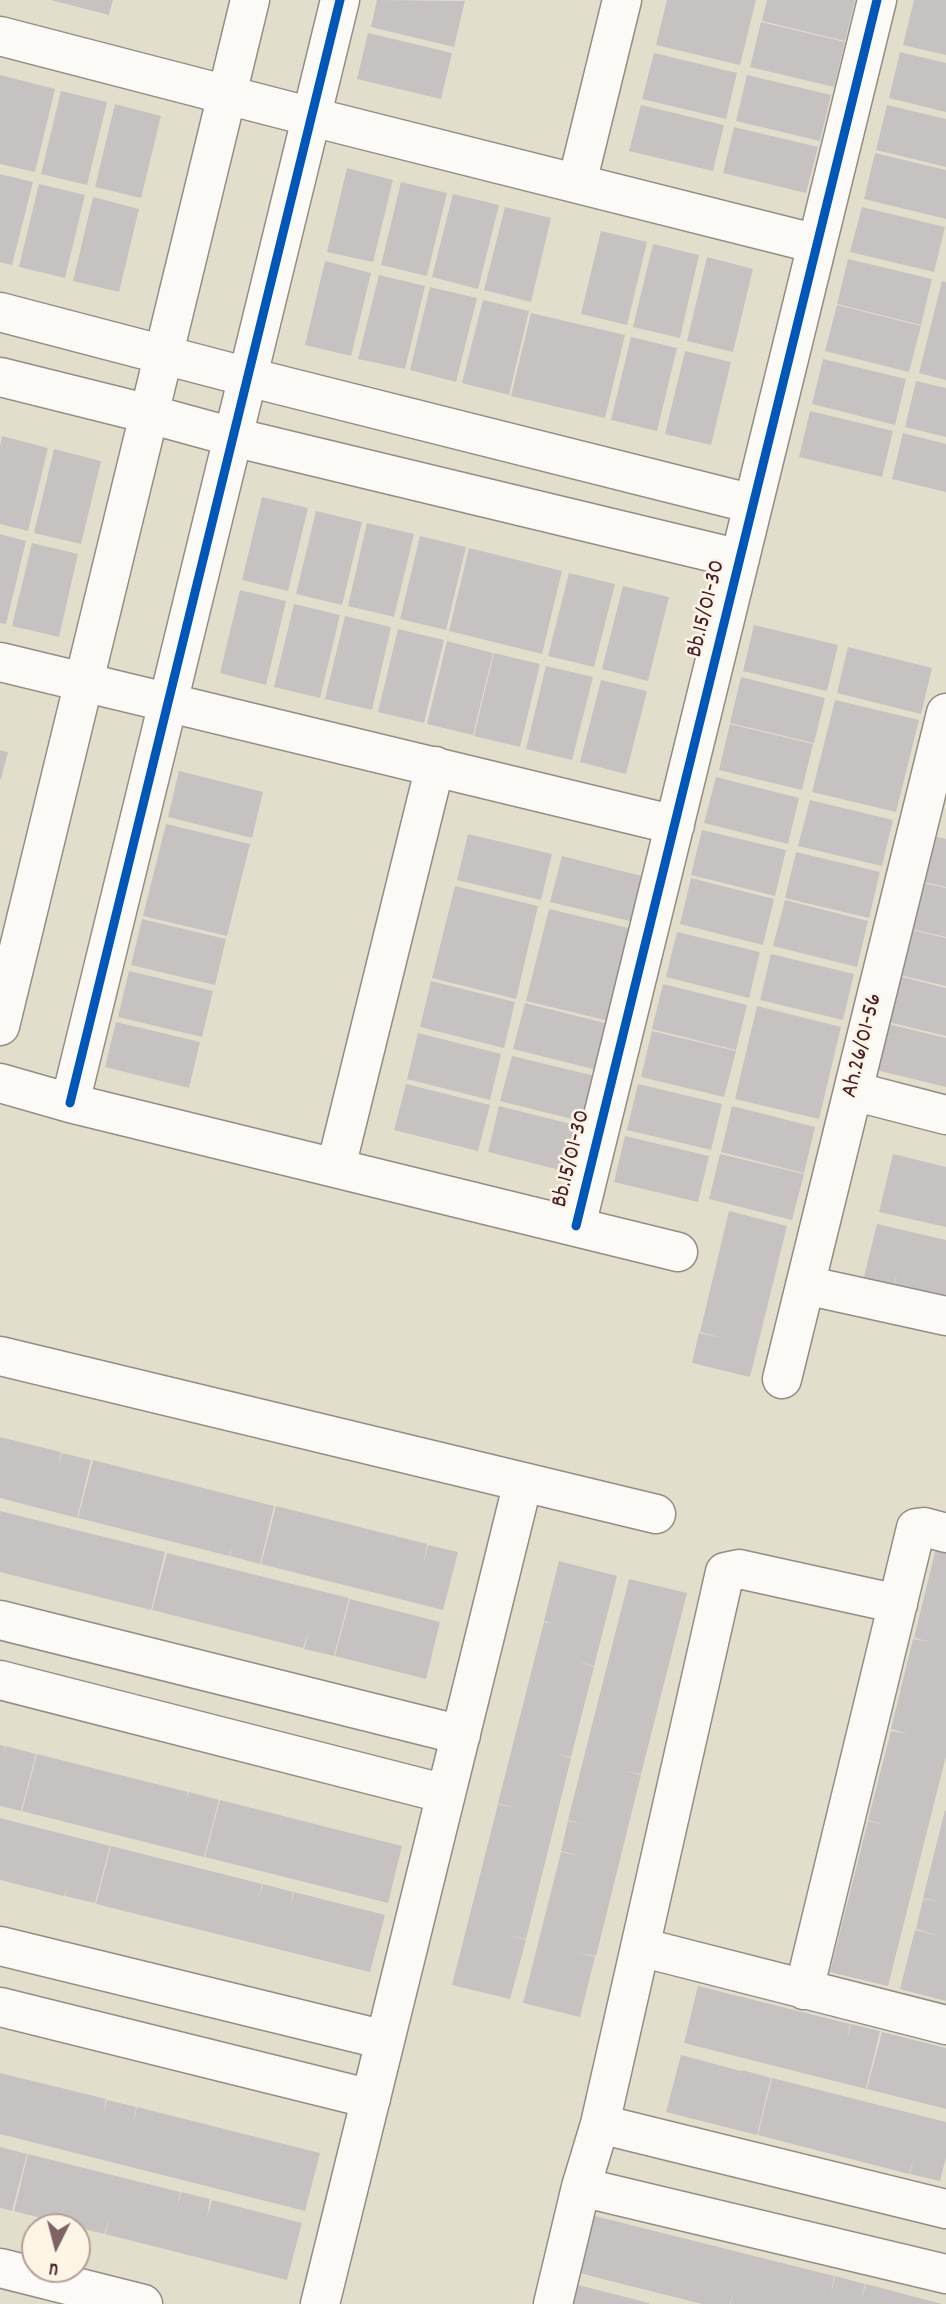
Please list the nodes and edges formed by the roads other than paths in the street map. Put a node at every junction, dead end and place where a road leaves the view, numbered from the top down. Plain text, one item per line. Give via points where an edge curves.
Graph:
1 (250, 0) edge
2 (340, 0) edge
3 (622, 0) edge
4 (877, 0) edge
5 (0, 36) edge
6 (227, 93) junction
7 (312, 117) junction
8 (577, 183) junction
9 (817, 244) junction
10 (0, 312) edge
11 (163, 353) junction
12 (0, 377) edge
13 (248, 377) junction
14 (149, 414) junction
15 (233, 437) junction
16 (754, 504) junction
17 (740, 559) junction
18 (0, 662) edge
19 (84, 681) junction
20 (168, 703) junction
21 (946, 713) edge
22 (435, 766) junction
23 (936, 797) edge
24 (675, 825) junction
25 (0, 1026) edge
26 (0, 1083) edge
27 (853, 1091) junction
28 (70, 1103) junction
29 (946, 1115) edge
30 (336, 1167) junction
31 (576, 1226) junction
32 (678, 1252) dead end
33 (805, 1285) junction
34 (946, 1316) edge
35 (0, 1356) edge
36 (782, 1379) dead end
37 (523, 1482) junction
38 (656, 1514) dead end
39 (946, 1533) edge
40 (898, 1604) junction
41 (0, 1620) edge
42 (0, 1680) edge
43 (461, 1735) junction
44 (446, 1794) junction
45 (0, 1946) edge
46 (640, 1947) junction
47 (804, 1990) junction
48 (0, 2007) edge
49 (946, 2025) edge
50 (386, 2040) junction
51 (371, 2099) junction
52 (600, 2123) junction
53 (581, 2187) junction
54 (946, 2209) edge
55 (0, 2268) edge
56 (946, 2274) edge
57 (143, 2304) edge
58 (320, 2304) edge
59 (554, 2304) edge

1 - 6 street
2 - 7 street
3 - 8 street
4 - 9 street, Bb.15/01-30
5 - 6 street
6 - 7 street
6 - 11 street
7 - 8 street
7 - 13 street
8 - 9 street
9 - 16 street, Bb.15/01-30
10 - 11 street
11 - 13 street
11 - 14 street
12 - 14 street
13 - 15 street
13 - 16 street
14 - 15 street
14 - 19 street
15 - 17 street
15 - 20 street
16 - 17 street, Bb.15/01-30
17 - 24 street, Bb.15/01-30
18 - 19 street
19 - 20 street
19 - 25 street
20 - 22 street
20 - 28 street
21 - 23 street, Ah.26/01-56
22 - 24 street
22 - 30 street
23 - 27 street, Ah.26/01-56
24 - 31 street, Bb.15/01-30
26 - 28 street
27 - 29 street
27 - 33 street, Ah.26/01-56
28 - 30 street
30 - 31 street
31 - 32 street
33 - 34 street
33 - 36 street, Ah.26/01-56
35 - 37 street
37 - 38 street
37 - 43 street
39 - 40 street via 916,1528
40 - 46 street via 739,1569 725,1572
40 - 47 street
41 - 43 street
42 - 44 street
43 - 44 street
44 - 50 street
45 - 50 street
46 - 47 street
46 - 52 street
47 - 49 street
48 - 51 street
50 - 51 street
51 - 58 street
52 - 53 street
52 - 54 street
53 - 56 street
53 - 59 street
55 - 57 street

